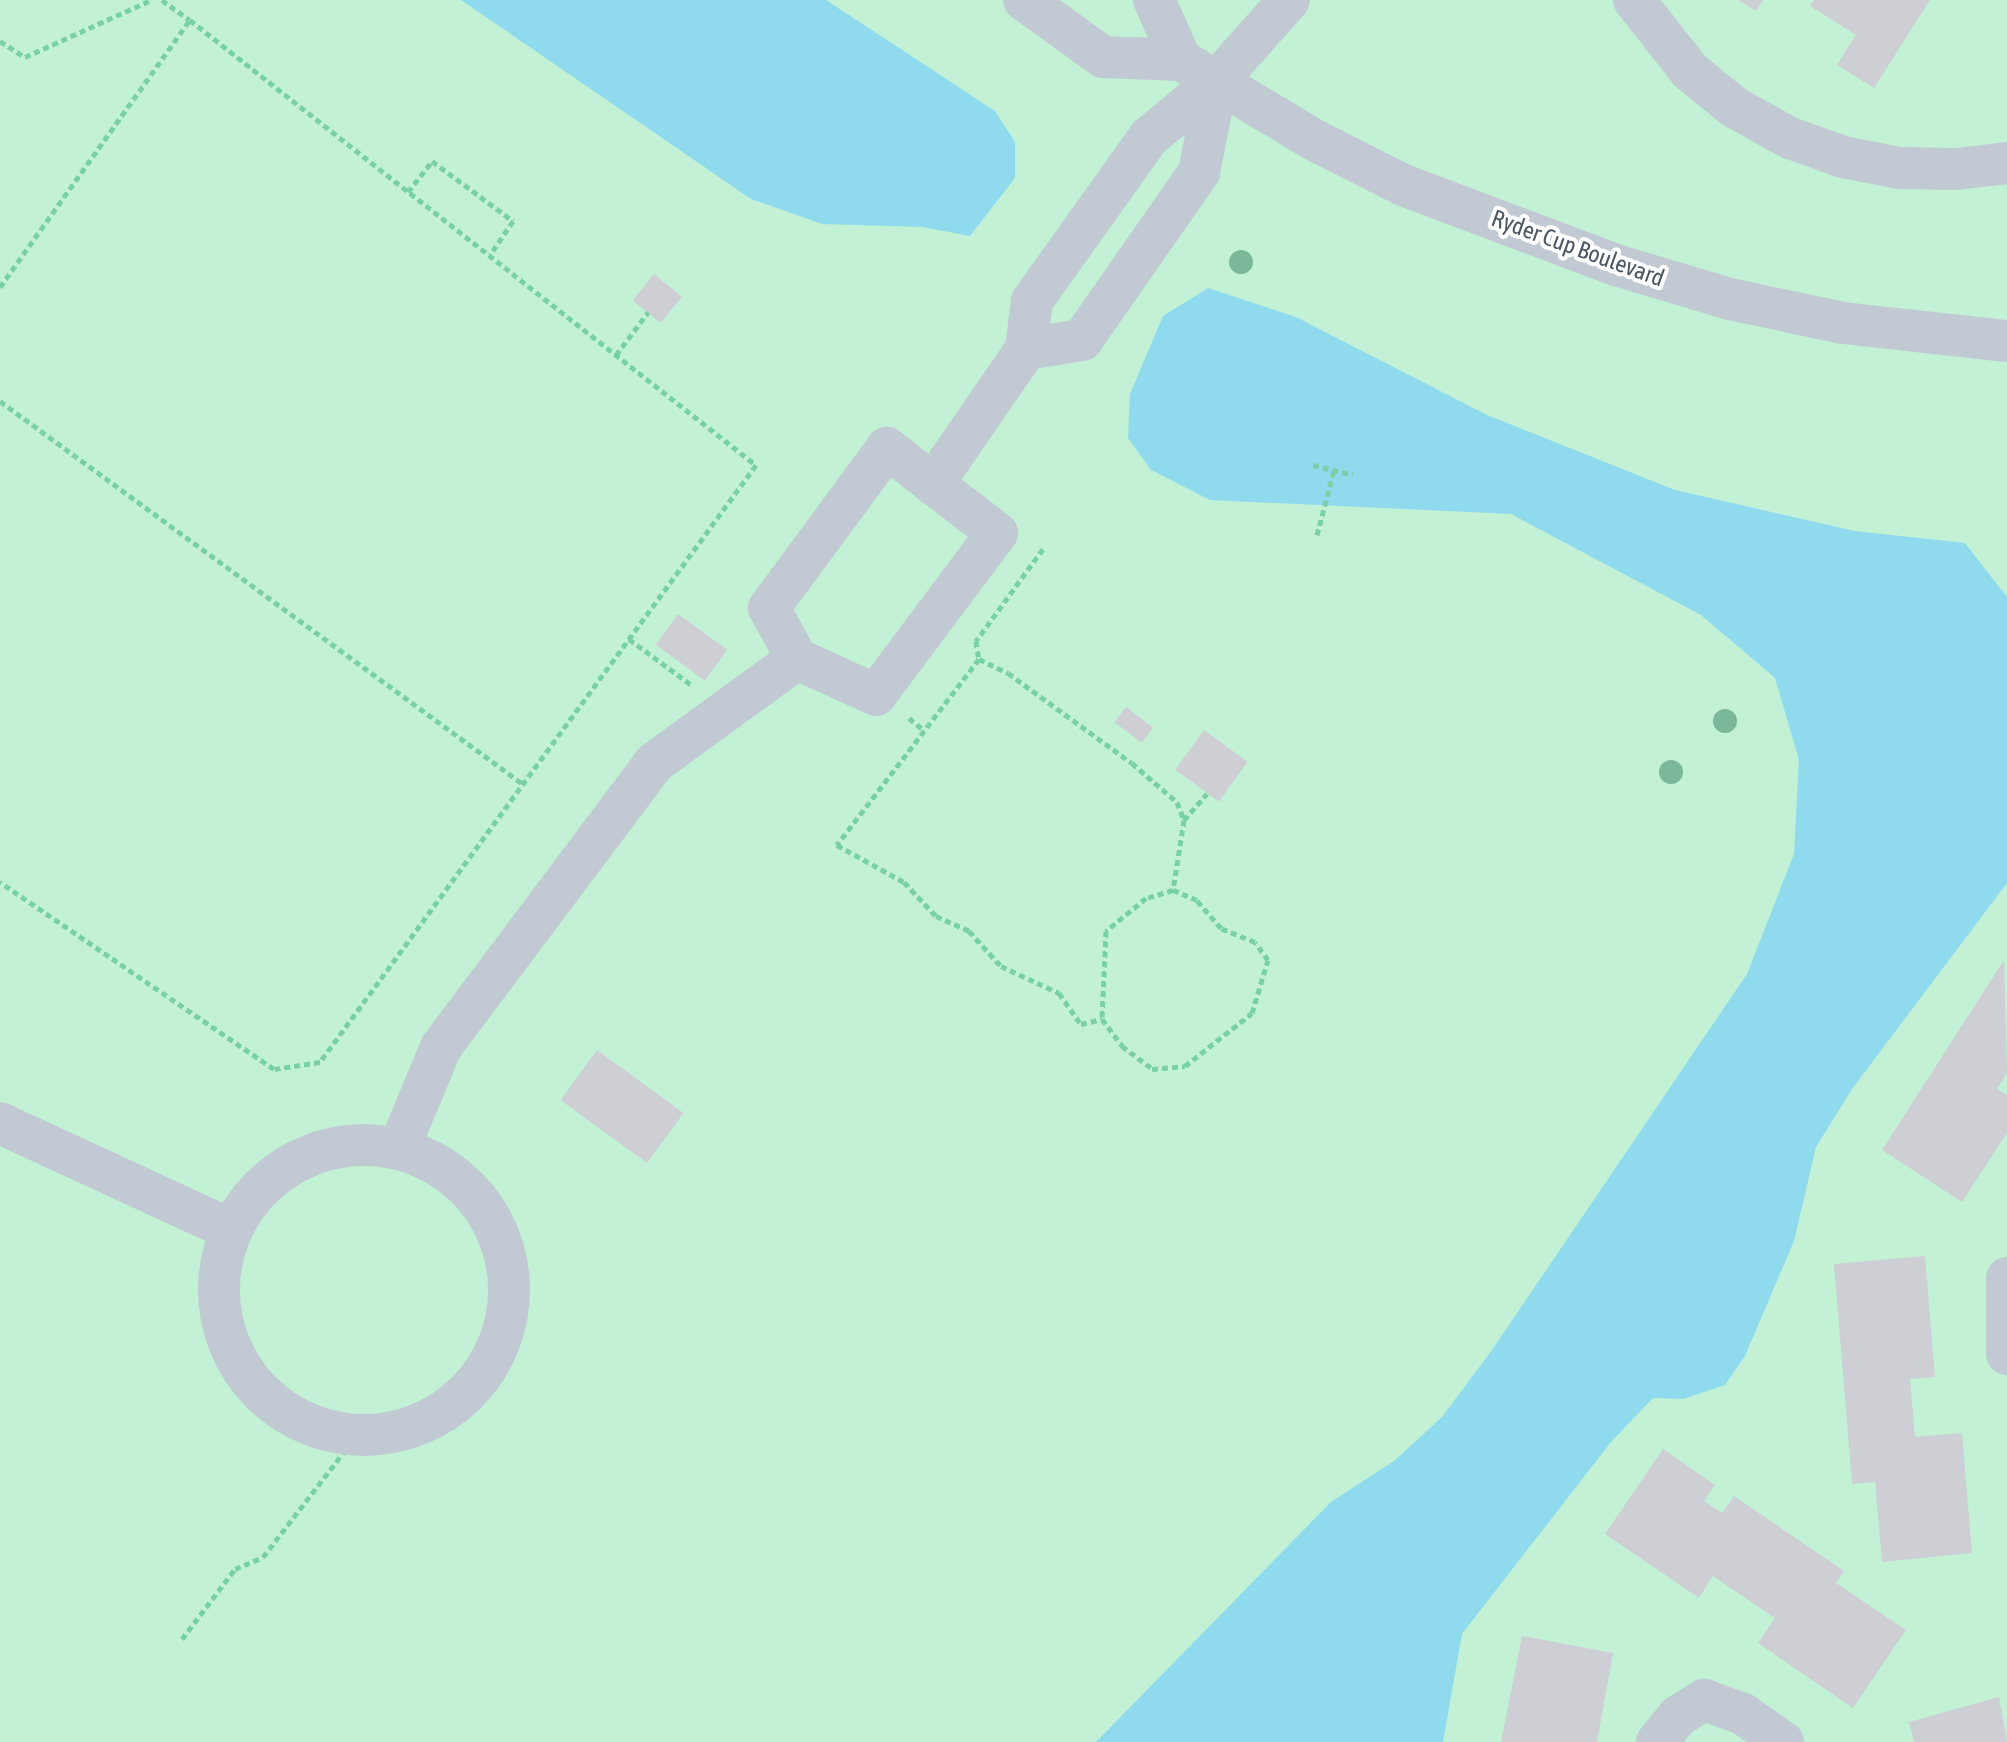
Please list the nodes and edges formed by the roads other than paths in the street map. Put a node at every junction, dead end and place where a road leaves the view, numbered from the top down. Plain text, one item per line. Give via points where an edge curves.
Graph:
1 (1024, 0) edge
2 (1154, 0) edge
3 (1289, 0) edge
4 (1634, 0) edge
5 (1181, 60) junction
6 (1217, 81) junction
7 (2007, 163) edge
8 (2007, 341) edge
9 (1026, 349) junction
10 (933, 484) junction
11 (797, 659) junction
12 (0, 1123) edge
13 (399, 1148) junction
14 (232, 1230) junction
15 (2007, 1278) edge
16 (2007, 1354) edge
17 (1657, 1742) edge
18 (1783, 1742) edge

1 - 5 street, Ryder Cup Boulevard via 1103,57
2 - 5 street
3 - 6 street
4 - 7 street via 1690,71 1734,107 1790,138 1843,157 1899,168
5 - 6 street, Ryder Cup Boulevard
6 - 8 street, Ryder Cup Boulevard via 1403,185 1619,266 1730,299 1843,323
6 - 9 street via 1149,137 1032,301
6 - 9 street via 1199,172 1082,340
9 - 10 street
10 - 11 street via 887,448 769,608
10 - 11 street via 997,533 876,695
11 - 13 street via 654,763 441,1047
12 - 14 street
13 - 14 street via 330,1148 283,1169 249,1201
13 - 14 street via 434,1162 466,1186 494,1223 509,1279 499,1343 482,1374 458,1400 412,1427 357,1435 295,1419 256,1388 236,1355 218,1297
15 - 16 street
17 - 18 street via 1678,1716 1704,1700 1743,1714

